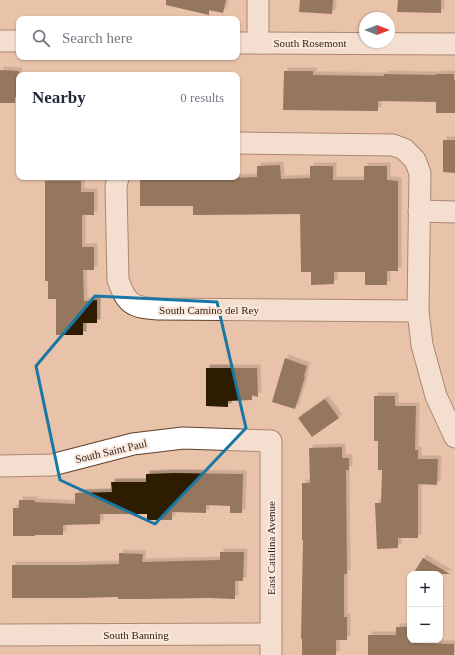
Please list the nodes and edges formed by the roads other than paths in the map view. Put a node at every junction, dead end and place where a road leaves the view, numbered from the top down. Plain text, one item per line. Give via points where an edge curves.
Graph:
1 (258, 0) edge
2 (0, 41) edge
3 (16, 41) edge
4 (240, 43) edge
5 (258, 43) junction
6 (455, 44) edge
7 (240, 143) edge
8 (117, 180) edge
9 (419, 211) junction
10 (455, 212) edge
11 (418, 311) junction
12 (455, 437) edge
13 (271, 441) joint
14 (0, 466) edge
15 (271, 634) junction
16 (0, 635) edge
17 (271, 655) edge

1 - 5 street
2 - 3 street
4 - 5 street, South Rosemont
5 - 6 street, South Rosemont
7 - 9 street via 393,145 404,148 415,160 420,173
8 - 11 street, South Camino del Rey via 118,280 123,294 131,303 142,308
9 - 10 street
9 - 11 street
11 - 12 street via 422,345 436,396
13 - 14 street, South Saint Paul via 183,438 133,444 52,465
13 - 15 street, East Catalina Avenue
15 - 16 street, South Banning
15 - 17 street, East Catalina Avenue

